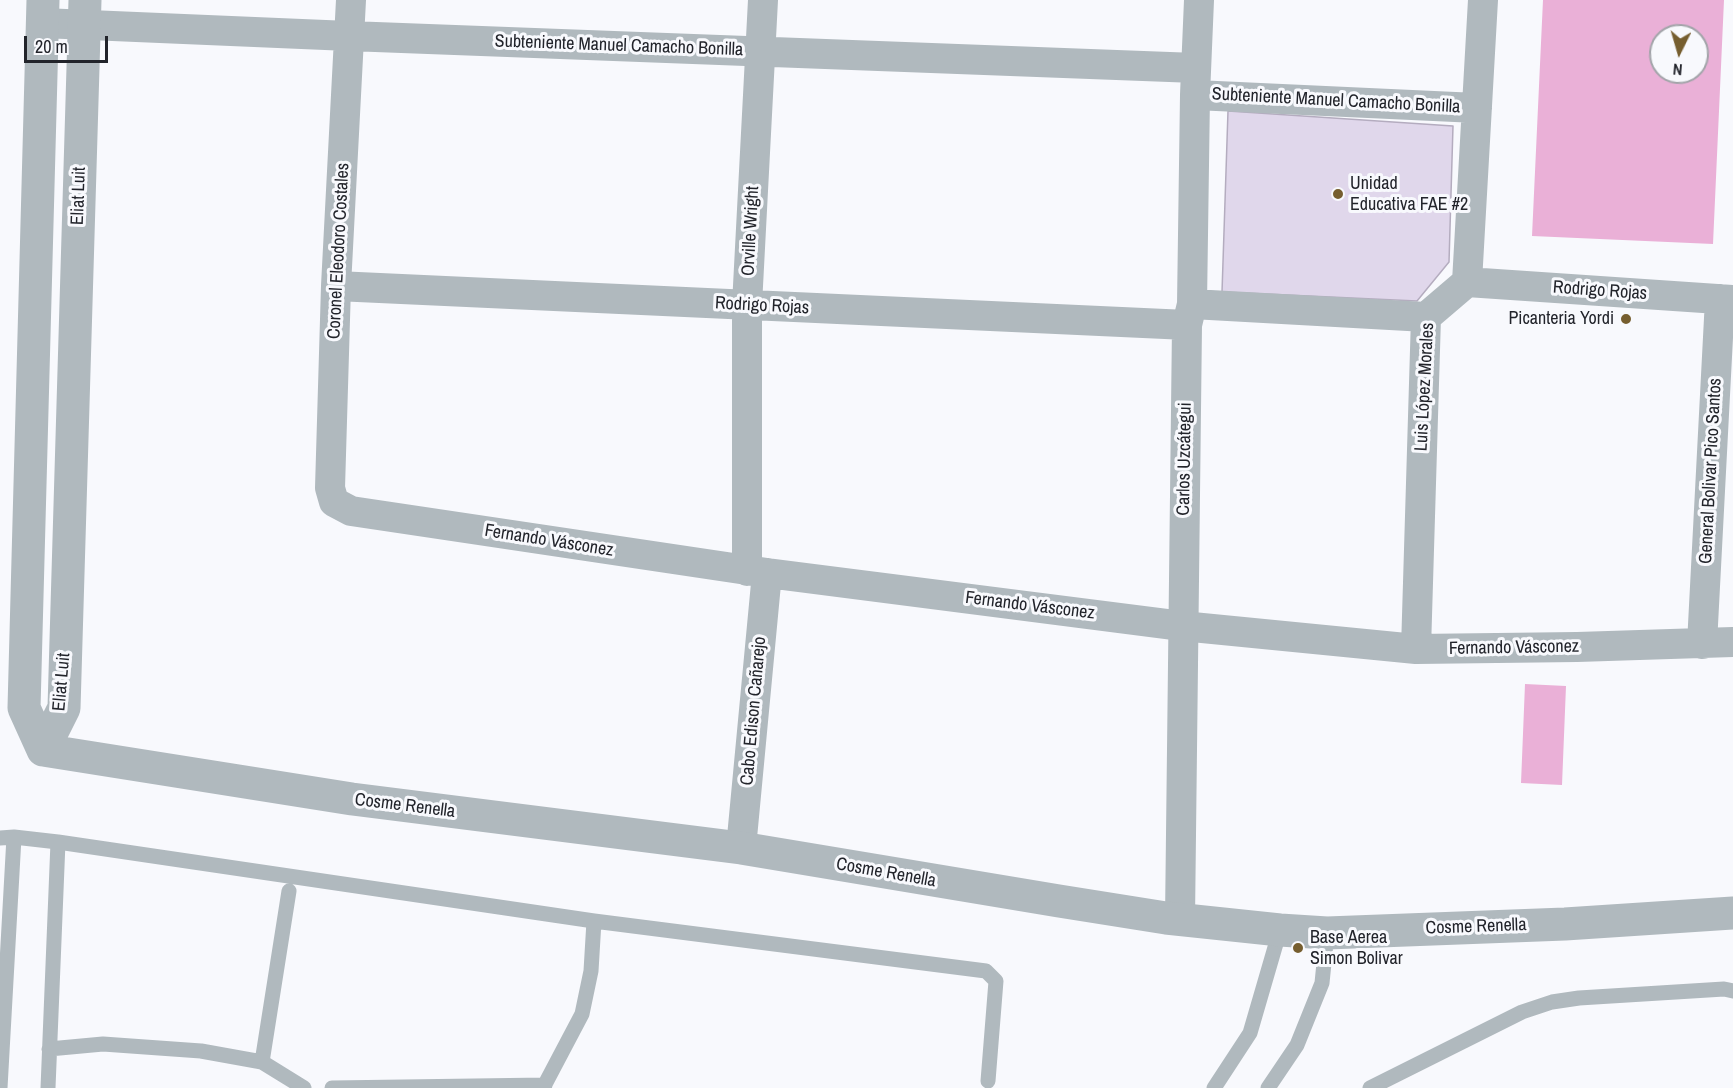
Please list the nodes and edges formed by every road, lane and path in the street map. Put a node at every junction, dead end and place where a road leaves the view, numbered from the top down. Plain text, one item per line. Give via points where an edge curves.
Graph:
1 (351, 0) edge
2 (763, 0) edge
3 (1199, 0) edge
4 (1483, 0) edge
5 (43, 11) edge
6 (84, 12) edge
7 (349, 36) junction
8 (760, 51) junction
9 (1196, 81) junction
10 (1477, 108) junction
11 (1467, 282) junction
12 (336, 286) junction
13 (1726, 299) edge
14 (747, 305) junction
15 (1190, 315) junction
16 (1426, 316) junction
17 (334, 502) joint
18 (757, 572) junction
19 (1182, 626) junction
20 (1733, 642) edge
21 (1701, 644) junction
22 (1416, 649) junction
23 (43, 750) junction
24 (7, 837) edge
25 (58, 842) junction
26 (741, 848) junction
27 (289, 891) dead end
28 (1733, 913) edge
29 (1180, 919) junction
30 (594, 921) junction
31 (1280, 930) junction
32 (1326, 933) junction
33 (1733, 991) edge
34 (49, 1049) junction
35 (262, 1062) junction
36 (0, 1081) edge
37 (988, 1081) dead end
38 (544, 1086) edge
39 (0, 1088) edge
40 (48, 1088) edge
41 (303, 1088) edge
42 (332, 1088) edge
43 (1214, 1088) edge
44 (1268, 1088) edge
45 (1370, 1088) edge

1 - 7 street, Coronel Eleodoro Costales
2 - 8 street, Orville Wright
3 - 9 street, Carlos Uzcátegui
4 - 10 street
5 - 6 street, Subteniente Manuel Camacho Bonilla
5 - 23 street, Eliat Luit via 24,708
6 - 7 street, Subteniente Manuel Camacho Bonilla
6 - 23 street, Eliat Luit via 64,708
7 - 8 street, Subteniente Manuel Camacho Bonilla
7 - 12 street, Coronel Eleodoro Costales
8 - 9 street, Subteniente Manuel Camacho Bonilla
8 - 14 street, Orville Wright
9 - 10 street, Subteniente Manuel Camacho Bonilla
9 - 15 street, Carlos Uzcátegui
10 - 11 street
11 - 13 street, Rodrigo Rojas
11 - 16 street, Luis López Morales
12 - 14 street, Rodrigo Rojas
12 - 17 street, Coronel Eleodoro Costales via 330,488
13 - 21 street, General Bolivar Pico Santos
14 - 15 street, Rodrigo Rojas
14 - 18 street, Orville Wright
15 - 16 street, Rodrigo Rojas
15 - 19 street, Carlos Uzcátegui
16 - 22 street, Luis López Morales
17 - 18 street, Fernando Vásconez via 351,511
18 - 19 street, Fernando Vásconez
18 - 26 street, Cabo Edison Cañarejo
19 - 22 street, Fernando Vásconez
19 - 29 street, Carlos Uzcátegui
20 - 21 street, Fernando Vásconez
21 - 22 street, Fernando Vásconez
23 - 26 street, Cosme Renella via 352,799
24 - 25 lane
24 - 36 lane
25 - 30 lane
25 - 34 lane
26 - 29 street, Cosme Renella
27 - 35 lane
28 - 32 street, Cosme Renella
29 - 31 street, Cosme Renella
30 - 37 lane via 986,971 996,981
30 - 38 lane via 591,971 582,1014
31 - 32 street, Cosme Renella
31 - 43 lane via 1250,1033
32 - 44 lane via 1322,983 1297,1045
33 - 45 lane via 1552,1002 1522,1012
34 - 35 lane via 102,1044 201,1051
34 - 40 lane
35 - 41 lane
36 - 39 lane
38 - 42 lane

